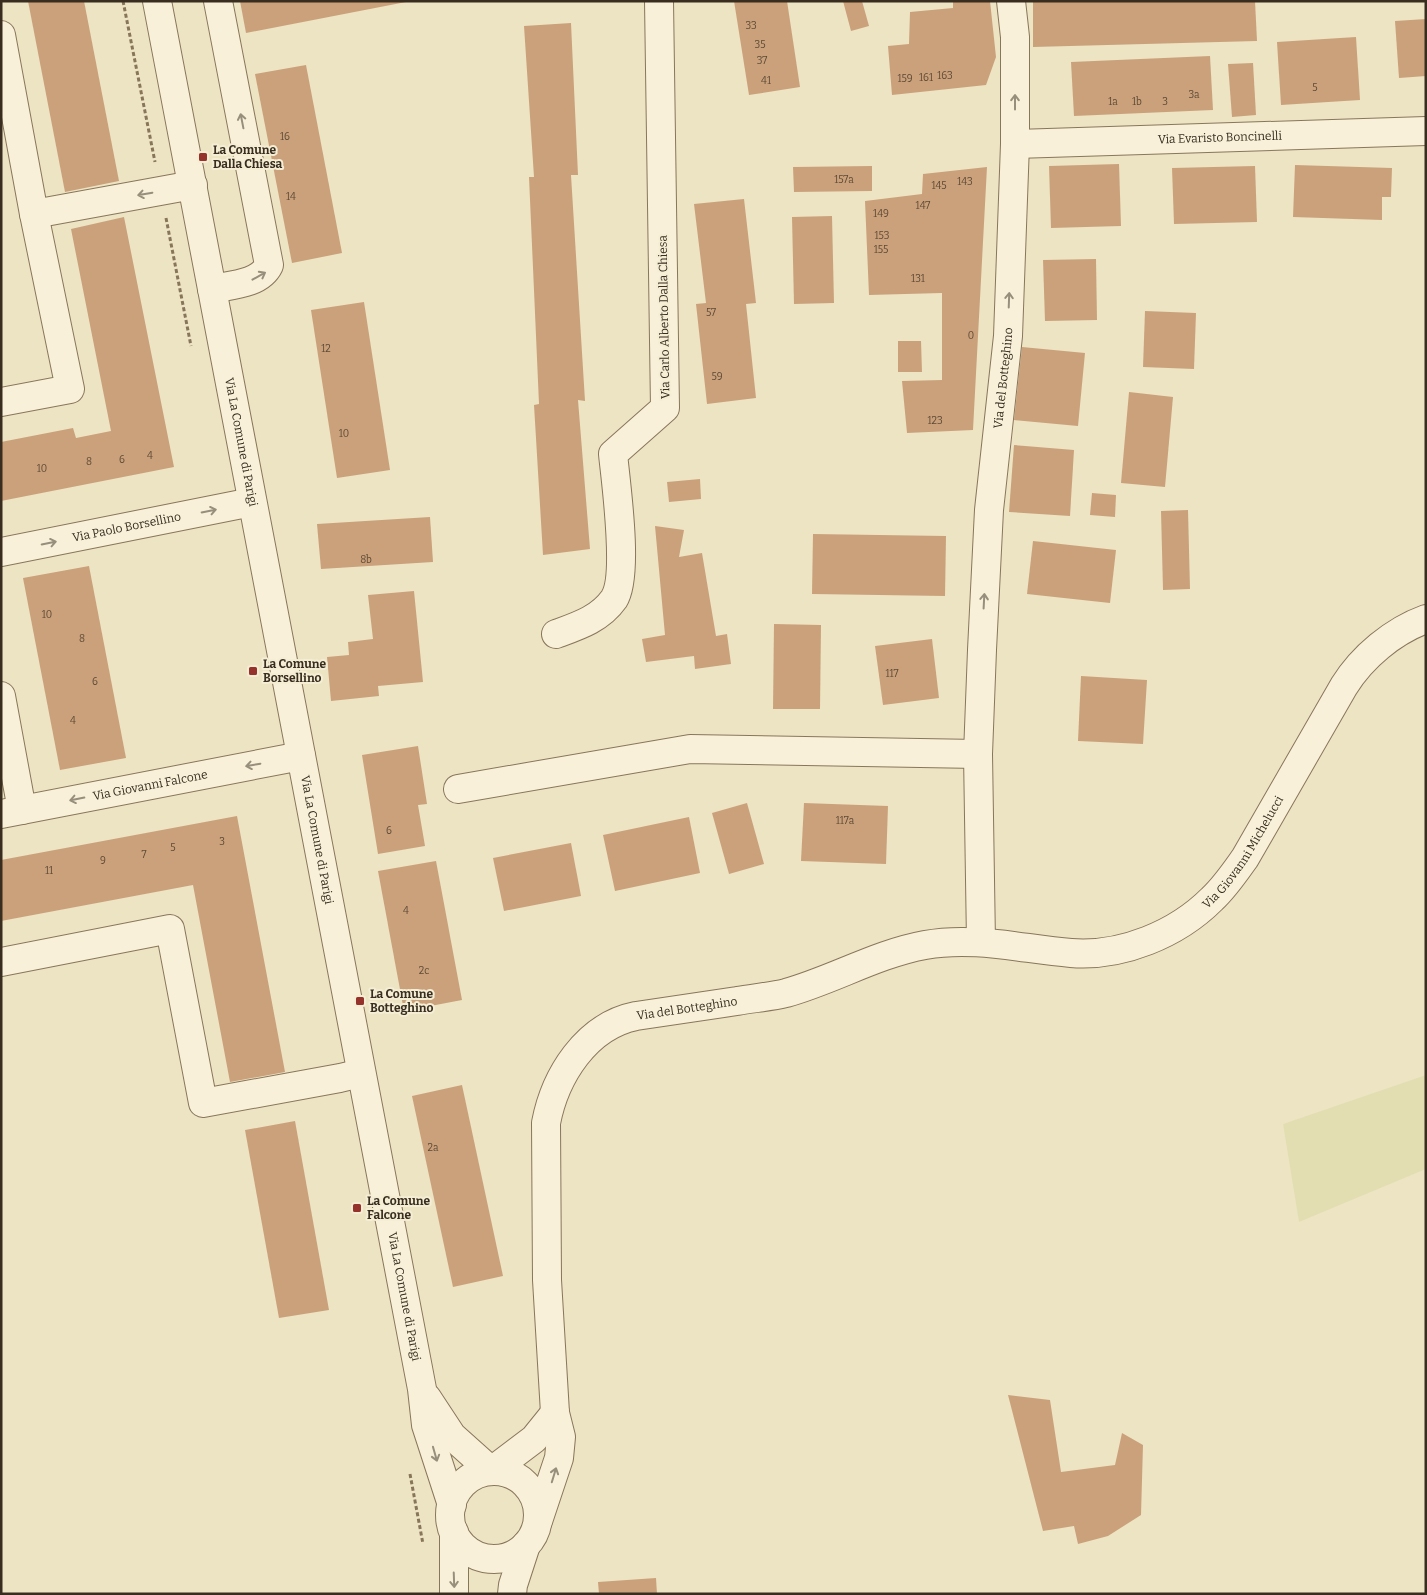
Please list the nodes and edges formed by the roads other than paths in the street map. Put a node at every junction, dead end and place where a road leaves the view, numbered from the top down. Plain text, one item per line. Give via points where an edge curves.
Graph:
1 (157, 1) edge
2 (218, 1) edge
3 (658, 1) edge
4 (1011, 1) edge
5 (1, 35) edge
6 (1426, 131) edge
7 (1015, 144) junction
8 (193, 185) junction
9 (34, 214) junction
10 (212, 290) junction
11 (1, 402) edge
12 (252, 502) junction
13 (1, 552) edge
14 (1426, 619) edge
15 (556, 634) dead end
16 (1, 696) edge
17 (978, 754) junction
18 (301, 756) junction
19 (458, 789) dead end
20 (12, 812) edge
21 (981, 942) junction
22 (1, 962) edge
23 (361, 1073) junction
24 (422, 1389) junction
25 (555, 1414) junction
26 (492, 1470) junction
27 (452, 1505) junction
28 (454, 1532) junction
29 (532, 1533) junction
30 (454, 1594) edge
31 (512, 1594) edge

1 - 8 street, Via La Comune di Parigi
10 -> 2 street via 260,276 269,264
3 - 15 street, Via Carlo Alberto Dalla Chiesa via 665,408 613,454 621,549 615,597 599,615
7 -> 4 street, Via del Botteghino via 1015,37
5 - 9 street
6 - 7 street, Via Evaristo Boncinelli
17 -> 7 street, Via del Botteghino via 989,510 1008,336
8 -> 9 street
8 - 10 street, Via La Comune di Parigi
9 - 11 street via 70,389
10 - 12 street, Via La Comune di Parigi
13 -> 12 street, Via Paolo Borsellino
12 - 18 street, Via La Comune di Parigi
14 - 21 street, Via Giovanni Michelucci via 1390,638 1361,662 1245,858 1229,882 1194,915 1140,943 1097,952 1073,953
16 - 20 street
17 - 19 street via 690,749
17 - 21 street, Via del Botteghino
18 -> 20 street, Via Giovanni Falcone
18 - 23 street, Via La Comune di Parigi
21 - 25 street, Via del Botteghino via 951,941 923,946 784,994 628,1018 604,1029 578,1053 559,1079 546,1123 546,1253
22 - 23 street via 170,929 203,1103
23 - 24 street, Via La Comune di Parigi
24 - 26 street, Via La Comune di Parigi via 452,1436
24 -> 27 street, Via La Comune di Parigi via 426,1425
25 - 26 street via 534,1440
29 -> 25 street, Via del Botteghino via 559,1458 561,1437
26 - 27 street via 468,1480
26 - 29 street, Via del Botteghino via 512,1475 525,1484 536,1501 538,1513
27 - 28 street
28 - 29 street via 468,1550 490,1558 514,1554
28 -> 30 street
29 - 31 street, Via del Botteghino

